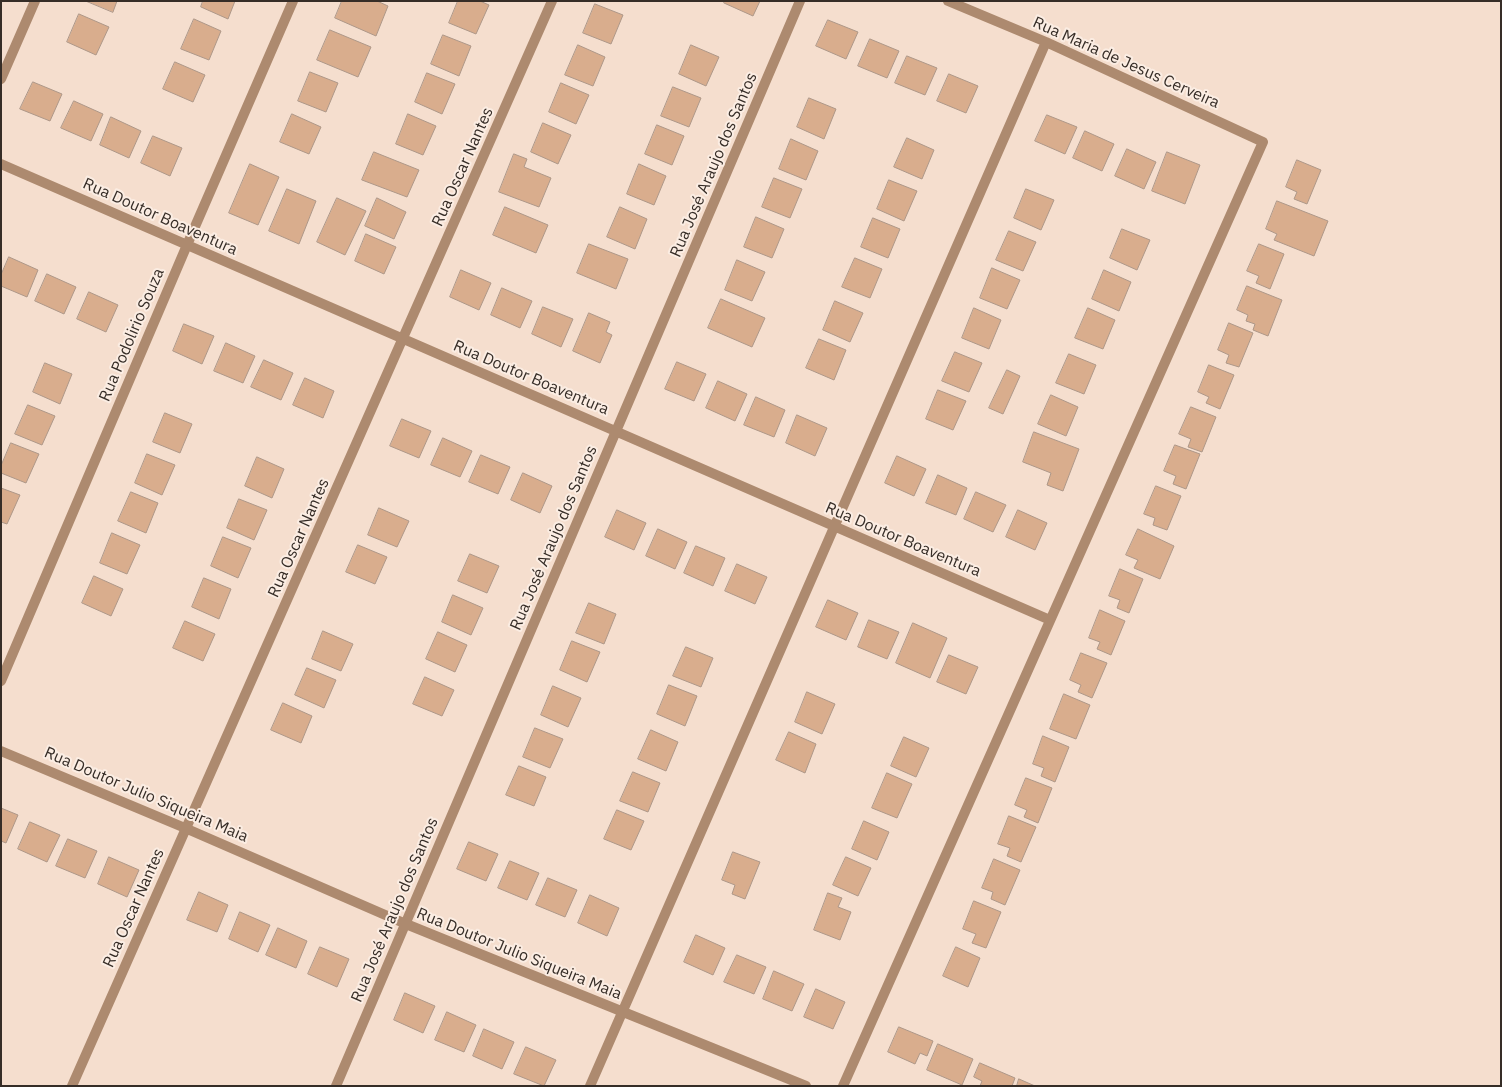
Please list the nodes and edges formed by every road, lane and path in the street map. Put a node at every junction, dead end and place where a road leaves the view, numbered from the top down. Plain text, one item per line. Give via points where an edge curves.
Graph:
1 (35, 1) edge
2 (293, 1) edge
3 (552, 1) edge
4 (800, 1) edge
5 (948, 1) edge
6 (1046, 42) junction
7 (1, 80) edge
8 (1, 164) edge
9 (187, 245) junction
10 (404, 339) junction
11 (616, 431) junction
12 (833, 526) junction
13 (1050, 620) junction
14 (1, 681) edge
15 (1, 751) edge
16 (185, 828) junction
17 (406, 924) junction
18 (623, 1012) junction
19 (72, 1086) edge
20 (336, 1086) edge
21 (590, 1086) edge
22 (806, 1086) edge
23 (843, 1086) edge

1 - 7 street
2 - 9 street, Rua Podolirio Souza
3 - 10 street, Rua Oscar Nantes
4 - 11 street, Rua José Araujo dos Santos
5 - 6 street, Rua Maria de Jesus Cerveira
6 - 12 street
6 - 13 street, Rua Maria de Jesus Cerveira via 1263,142
8 - 9 street, Rua Doutor Boaventura
9 - 10 street, Rua Doutor Boaventura
9 - 14 street, Rua Podolirio Souza
10 - 11 street, Rua Doutor Boaventura
10 - 16 street, Rua Oscar Nantes
11 - 12 street, Rua Doutor Boaventura
11 - 17 street, Rua José Araujo dos Santos
12 - 13 street, Rua Doutor Boaventura
12 - 18 street
13 - 23 street
15 - 16 street, Rua Doutor Julio Siqueira Maia
16 - 17 street, Rua Doutor Julio Siqueira Maia
16 - 19 street, Rua Oscar Nantes
17 - 18 street, Rua Doutor Julio Siqueira Maia
17 - 20 street, Rua José Araujo dos Santos
18 - 21 street
18 - 22 street, Rua Doutor Julio Siqueira Maia

